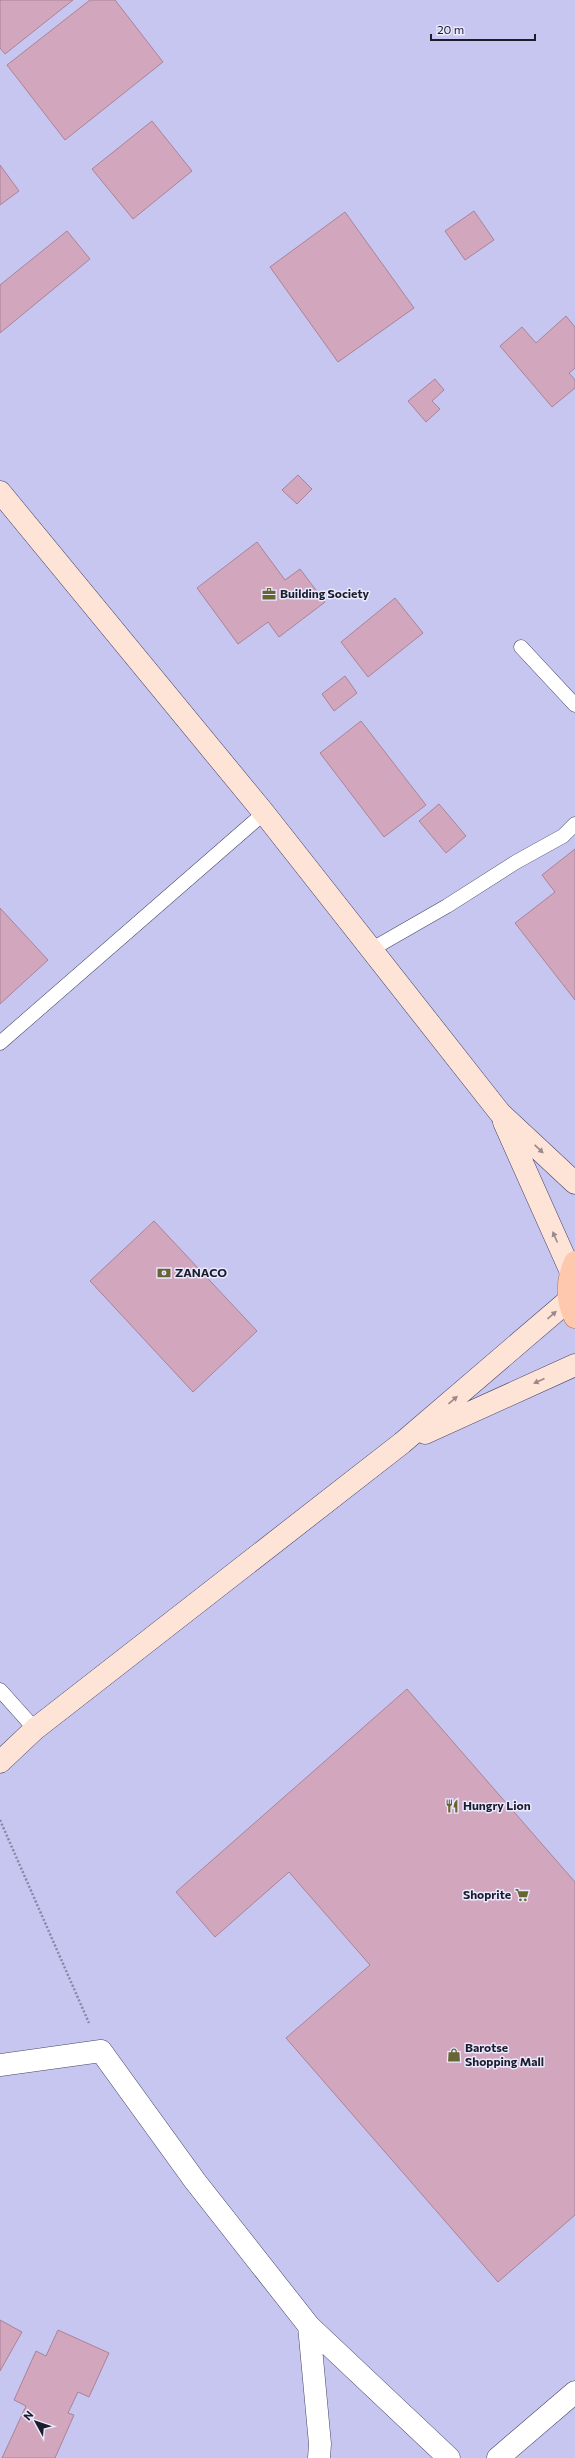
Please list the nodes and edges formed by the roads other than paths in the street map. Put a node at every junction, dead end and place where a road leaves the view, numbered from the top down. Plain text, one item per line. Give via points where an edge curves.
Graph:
1 (0, 492) edge
2 (521, 647) dead end
3 (575, 704) edge
4 (264, 813) junction
5 (575, 824) edge
6 (372, 949) junction
7 (0, 1043) edge
8 (500, 1113) junction
9 (575, 1183) edge
10 (573, 1267) edge
11 (572, 1309) edge
12 (575, 1365) edge
13 (402, 1443) junction
14 (0, 1690) edge
15 (35, 1729) junction
16 (0, 1762) edge
17 (0, 2065) edge
18 (309, 2326) junction
19 (575, 2392) edge
20 (318, 2458) edge
21 (449, 2458) edge
22 (498, 2458) edge

1 - 4 main road
2 - 3 lane
4 - 6 main road
4 - 7 lane
5 - 6 lane via 563,836
6 - 8 main road
8 -> 9 main road
10 -> 8 main road
10 - 11 main road
13 -> 11 main road
12 -> 13 main road
13 - 15 main road
14 - 15 lane
15 - 16 main road
17 - 18 street via 101,2051 195,2181
18 - 20 street via 320,2444
18 - 21 street
19 - 22 street

